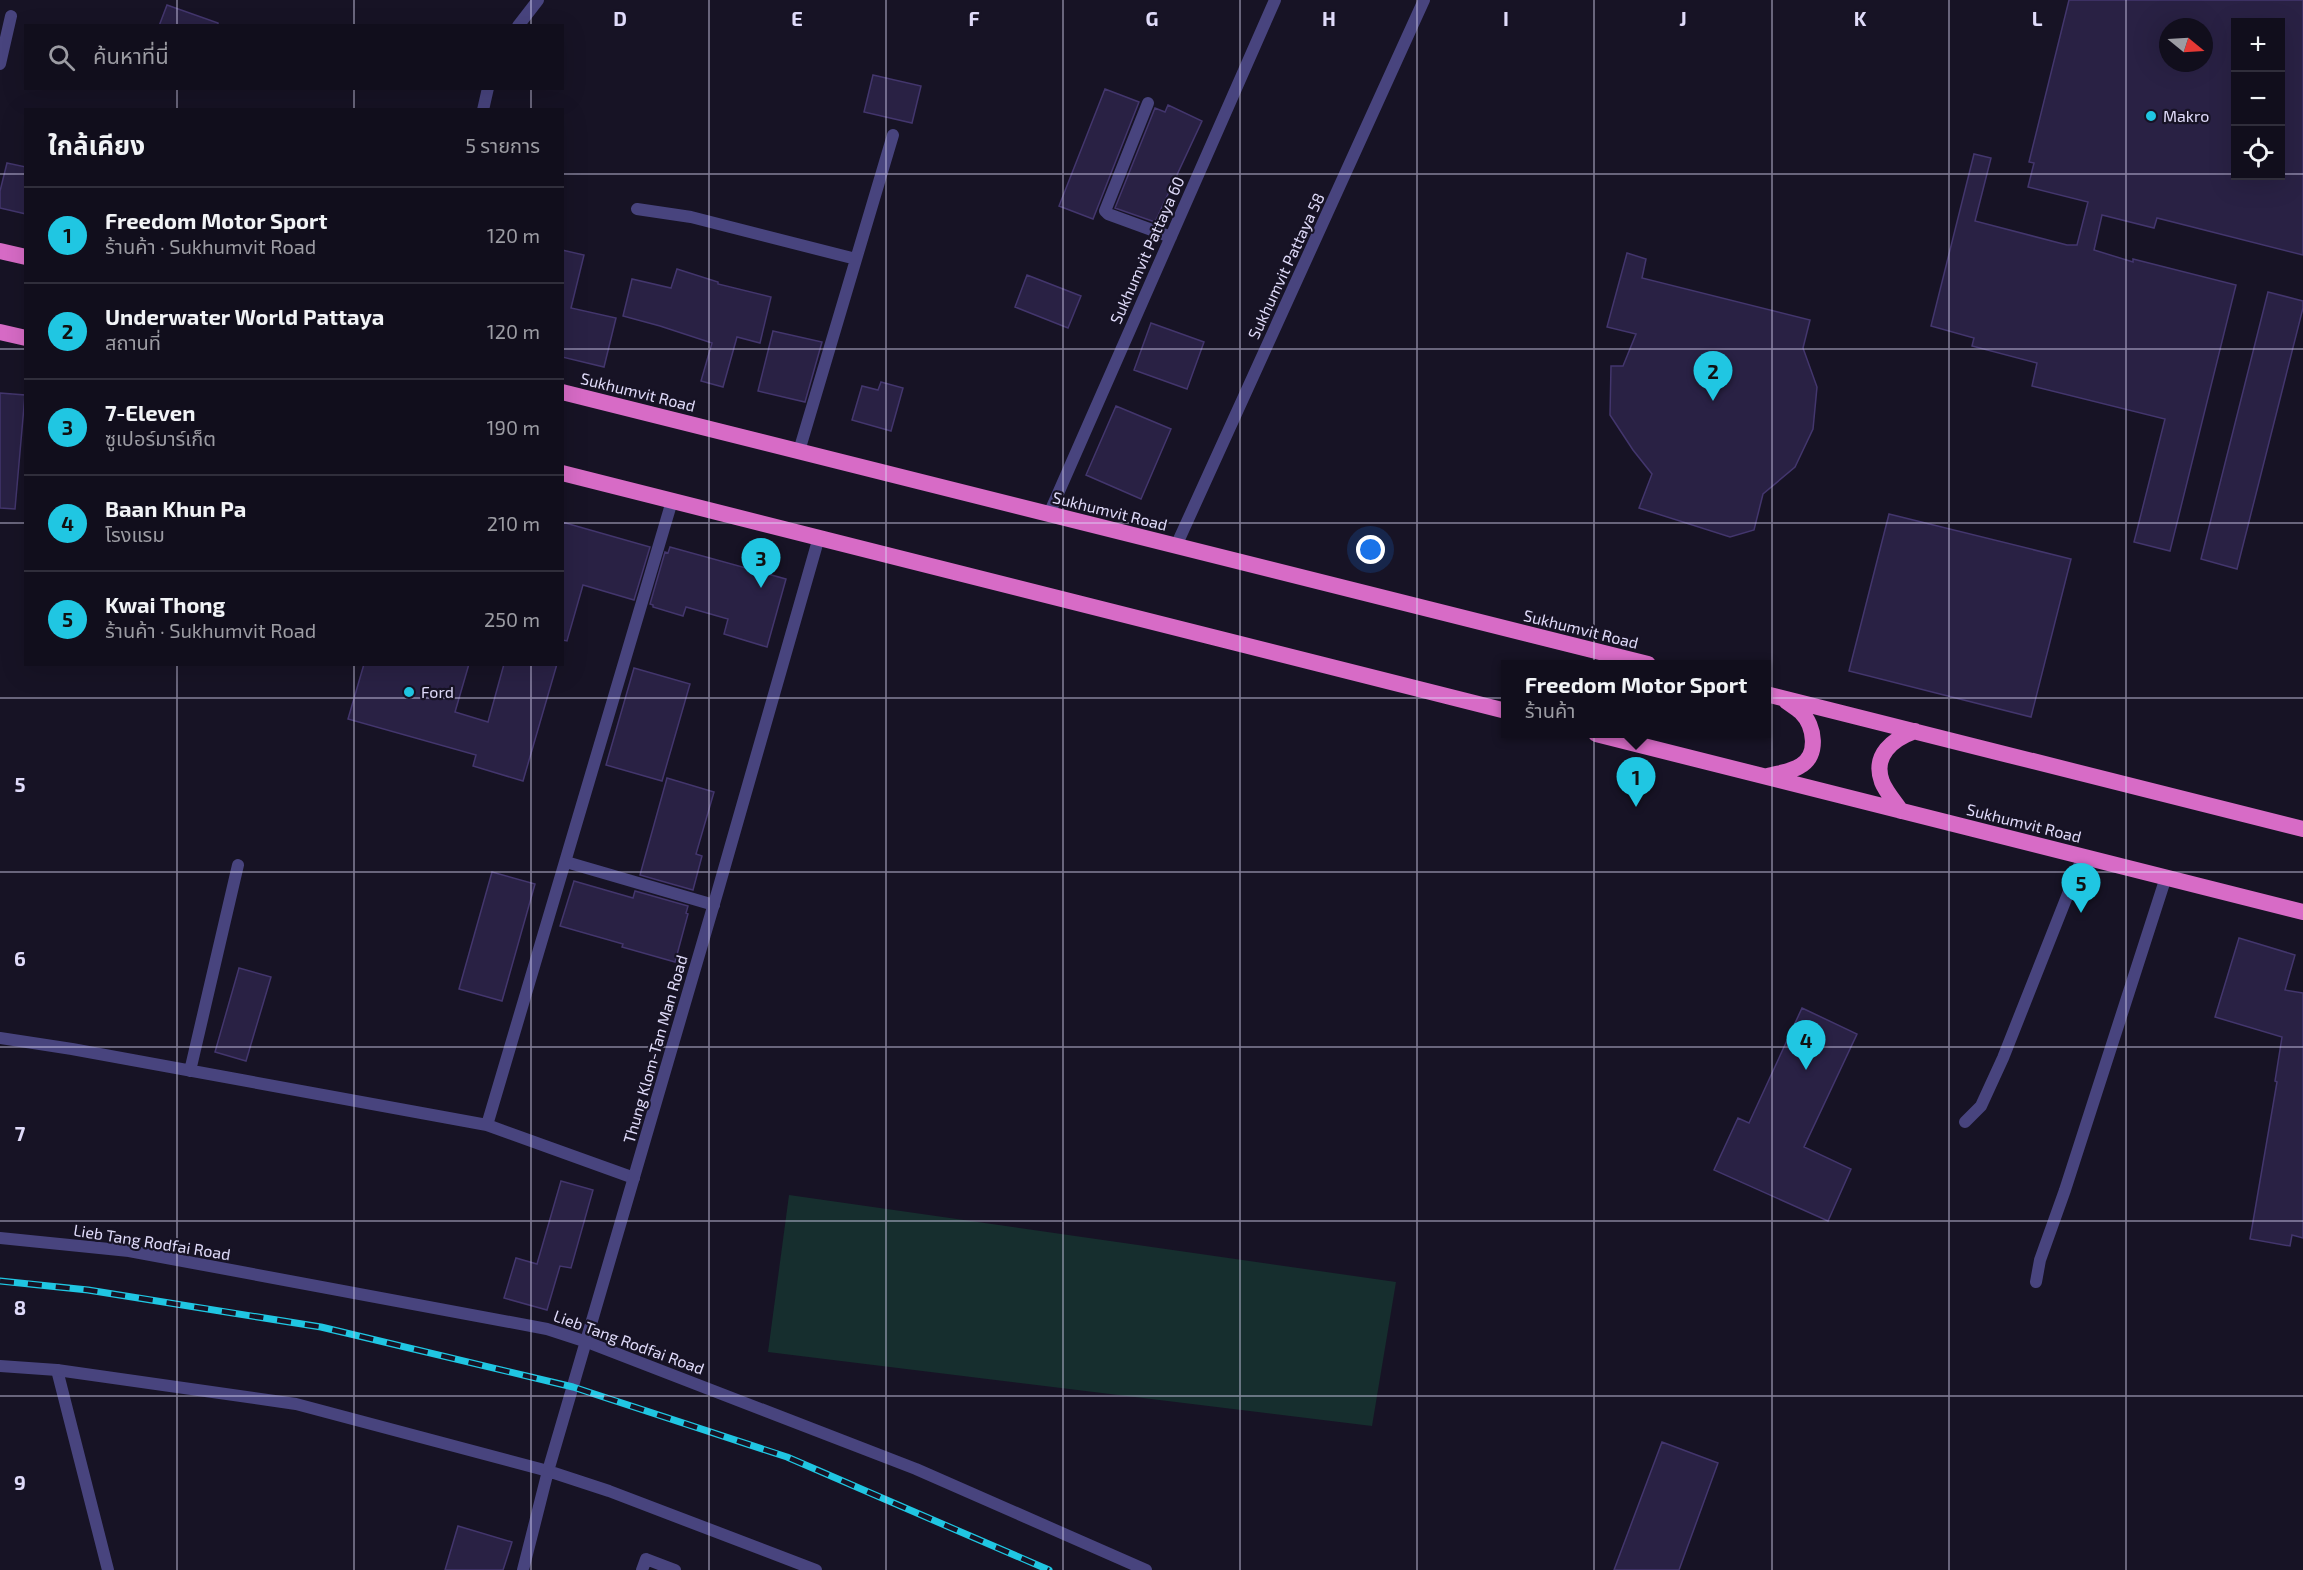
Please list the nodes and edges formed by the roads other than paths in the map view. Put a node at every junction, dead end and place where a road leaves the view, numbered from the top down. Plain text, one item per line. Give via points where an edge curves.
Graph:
1 (538, 0) edge
2 (1275, 0) edge
3 (1424, 0) edge
4 (11, 16) dead end
5 (520, 24) edge
6 (0, 64) edge
7 (488, 90) edge
8 (1148, 103) dead end
9 (483, 108) edge
10 (893, 135) dead end
11 (637, 209) dead end
12 (1171, 237) junction
13 (0, 251) edge
14 (24, 257) edge
15 (856, 259) junction
16 (0, 332) edge
17 (24, 338) edge
18 (564, 392) edge
19 (799, 451) junction
20 (564, 474) edge
21 (672, 501) junction
22 (1049, 514) junction
23 (819, 537) junction
24 (1176, 546) junction
25 (1632, 660) edge
26 (1774, 696) edge
27 (1501, 710) edge
28 (1915, 731) junction
29 (1612, 738) edge
30 (1767, 776) junction
31 (1901, 810) junction
32 (2303, 829) edge
33 (2083, 856) junction
34 (566, 862) junction
35 (238, 864) dead end
36 (2166, 877) junction
37 (714, 905) junction
38 (2303, 912) edge
39 (0, 1038) edge
40 (190, 1071) junction
41 (1965, 1122) dead end
42 (487, 1125) junction
43 (634, 1178) junction
44 (0, 1238) edge
45 (2036, 1282) dead end
46 (587, 1342) junction
47 (0, 1366) edge
48 (57, 1370) junction
49 (548, 1471) junction
50 (108, 1570) edge
51 (523, 1570) edge
52 (642, 1570) edge
53 (675, 1570) edge
54 (816, 1570) edge
55 (1146, 1570) edge

1 - 5 street
2 - 12 street, Sukhumvit Pattaya 60
3 - 24 street, Sukhumvit Pattaya 58
4 - 6 street
7 - 9 street
8 - 12 street via 1105,211
10 - 15 street
11 - 15 street via 691,217
12 - 22 street, Sukhumvit Pattaya 60
13 - 14 highway
15 - 19 street
16 - 17 highway
18 - 19 highway, Sukhumvit Road
19 - 22 highway, Sukhumvit Road
20 - 21 highway
21 - 23 highway
21 - 34 street
22 - 24 highway, Sukhumvit Road
23 - 27 highway
23 - 37 street, Thung Klom-Tan Man Road
24 - 25 highway, Sukhumvit Road
26 - 28 highway
26 - 30 highway via 1803,714 1814,741 1805,763
28 - 31 highway via 1889,745 1881,765 1882,781
28 - 32 highway
29 - 30 highway, Sukhumvit Road
30 - 31 highway, Sukhumvit Road
31 - 33 highway, Sukhumvit Road
33 - 36 highway, Sukhumvit Road
33 - 41 street via 2003,1058 1981,1106
34 - 37 street
34 - 42 street
35 - 40 street
36 - 38 highway, Sukhumvit Road
36 - 45 street
37 - 43 street, Thung Klom-Tan Man Road
39 - 40 street
40 - 42 street
42 - 43 street
43 - 46 street, Thung Klom-Tan Man Road
44 - 46 street, Lieb Tang Rodfai Road via 129,1251 547,1329
46 - 49 street, Thung Klom-Tan Man Road
46 - 55 street, Lieb Tang Rodfai Road via 916,1468
47 - 48 street
48 - 49 street via 297,1404
48 - 50 street
49 - 51 street, Thung Klom-Tan Man Road
49 - 54 street
52 - 53 street via 646,1559

